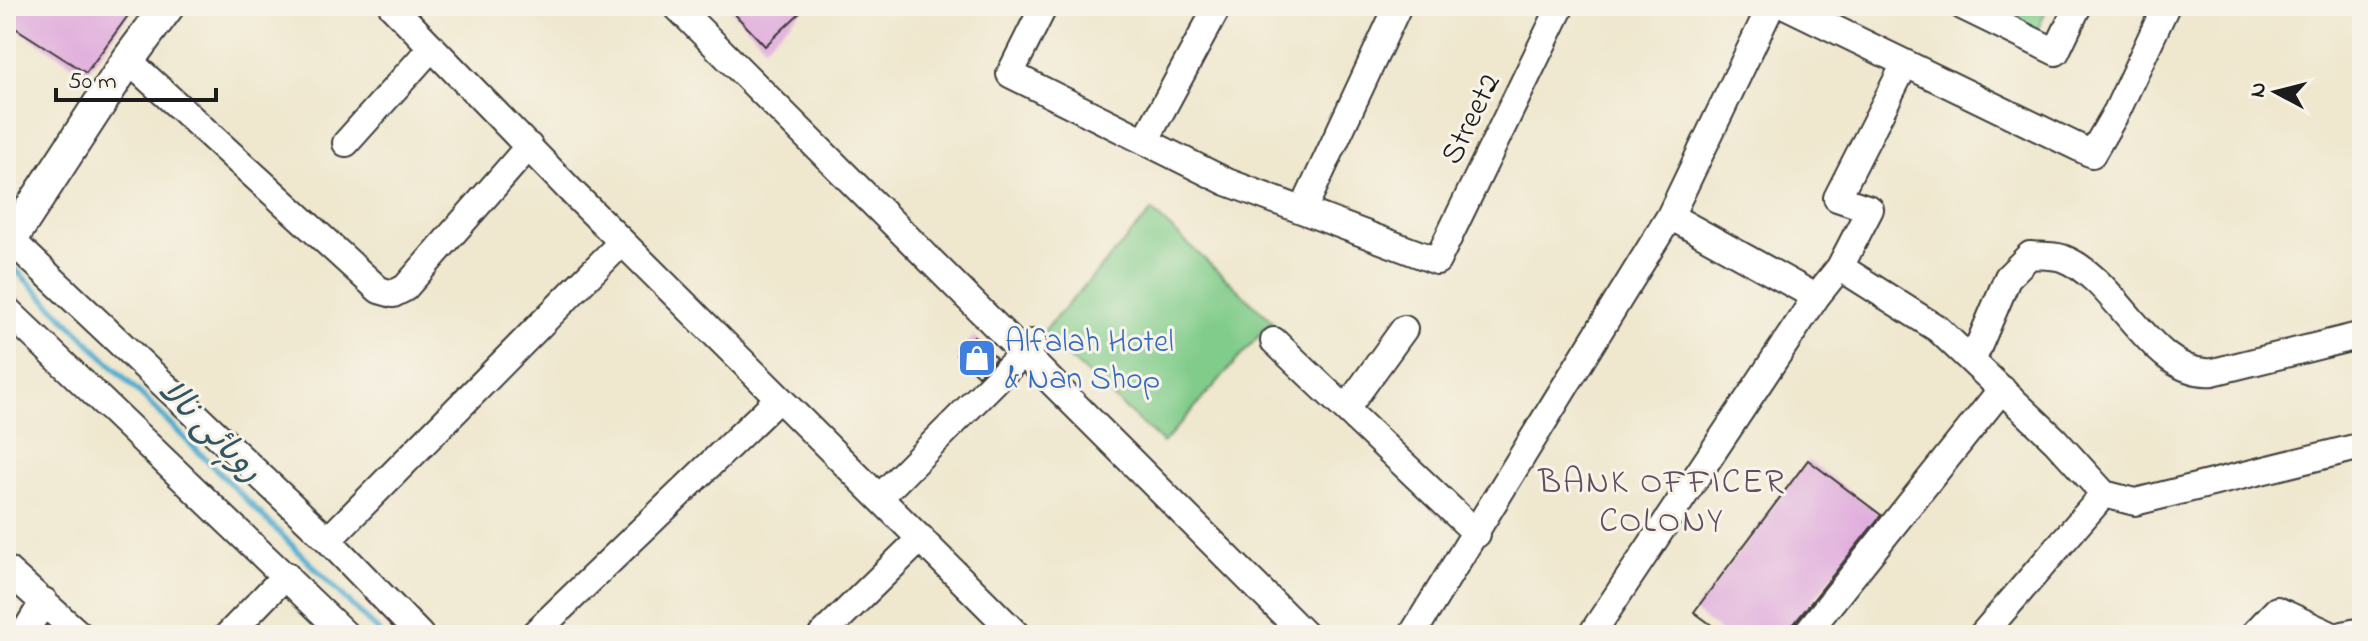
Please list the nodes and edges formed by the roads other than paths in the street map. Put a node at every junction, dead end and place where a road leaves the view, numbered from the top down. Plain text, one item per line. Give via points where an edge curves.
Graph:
1 (168, 6) edge
2 (392, 6) edge
3 (676, 6) edge
4 (700, 6) edge
5 (1044, 6) edge
6 (1218, 6) edge
7 (1398, 6) edge
8 (1561, 6) edge
9 (1771, 6) edge
10 (1787, 6) edge
11 (1962, 6) edge
12 (2078, 6) edge
13 (2166, 6) edge
14 (432, 47) junction
15 (128, 60) junction
16 (1905, 64) junction
17 (1145, 141) junction
18 (346, 143) dead end
19 (529, 146) junction
20 (1303, 210) junction
21 (1670, 216) junction
22 (622, 242) junction
23 (8, 243) edge
24 (1840, 267) junction
25 (1816, 297) junction
26 (6, 309) edge
27 (1404, 329) dead end
28 (2362, 335) edge
29 (1274, 341) dead end
30 (1028, 348) junction
31 (1973, 359) junction
32 (2002, 389) junction
33 (779, 398) junction
34 (1346, 409) junction
35 (2362, 446) edge
36 (2104, 494) junction
37 (880, 497) junction
38 (1477, 534) junction
39 (921, 538) junction
40 (328, 540) junction
41 (6, 569) edge
42 (286, 575) junction
43 (44, 601) junction
44 (2362, 631) edge
45 (23, 635) edge
46 (80, 635) edge
47 (228, 635) edge
48 (346, 635) edge
49 (420, 635) edge
50 (533, 635) edge
51 (822, 635) edge
52 (1017, 635) edge
53 (1305, 635) edge
54 (1324, 635) edge
55 (1412, 635) edge
56 (1591, 635) edge
57 (1805, 635) edge
58 (1982, 635) edge
59 (2253, 635) edge
60 (2331, 635) edge
61 (2343, 635) edge

1 - 15 main road
2 - 14 street
3 - 30 street
4 - 30 street
5 - 17 street via 1010,74
6 - 17 street
7 - 20 street
8 - 20 street, Street2 via 1437,261
9 - 21 street
10 - 16 street
11 - 12 street via 2056,52
13 - 16 street via 2092,154
14 - 18 street
14 - 19 street
15 - 19 street via 379,290 393,294 405,288
15 - 23 main road
16 - 24 street via 1837,198 1870,209
17 - 20 street via 1227,182
19 - 22 street
21 - 25 street
21 - 38 street
22 - 33 street
22 - 40 street
23 - 40 street
24 - 25 street
24 - 31 street via 1938,329
25 - 56 street
26 - 42 street
27 - 34 street
28 - 31 street via 2213,372 2189,371 2167,357 2105,289 2063,259 2030,255 2008,277
29 - 34 street
30 - 37 street
30 - 53 street
30 - 54 street
31 - 32 street
32 - 36 street
32 - 57 street
33 - 37 street
33 - 50 street
34 - 38 street
35 - 36 street via 2135,502
36 - 58 street
37 - 39 street
38 - 55 street
39 - 51 street
39 - 52 street
40 - 49 street
41 - 43 street
42 - 47 street
42 - 48 street
43 - 45 street
43 - 46 street
44 - 61 street
59 - 60 street via 2277,610

